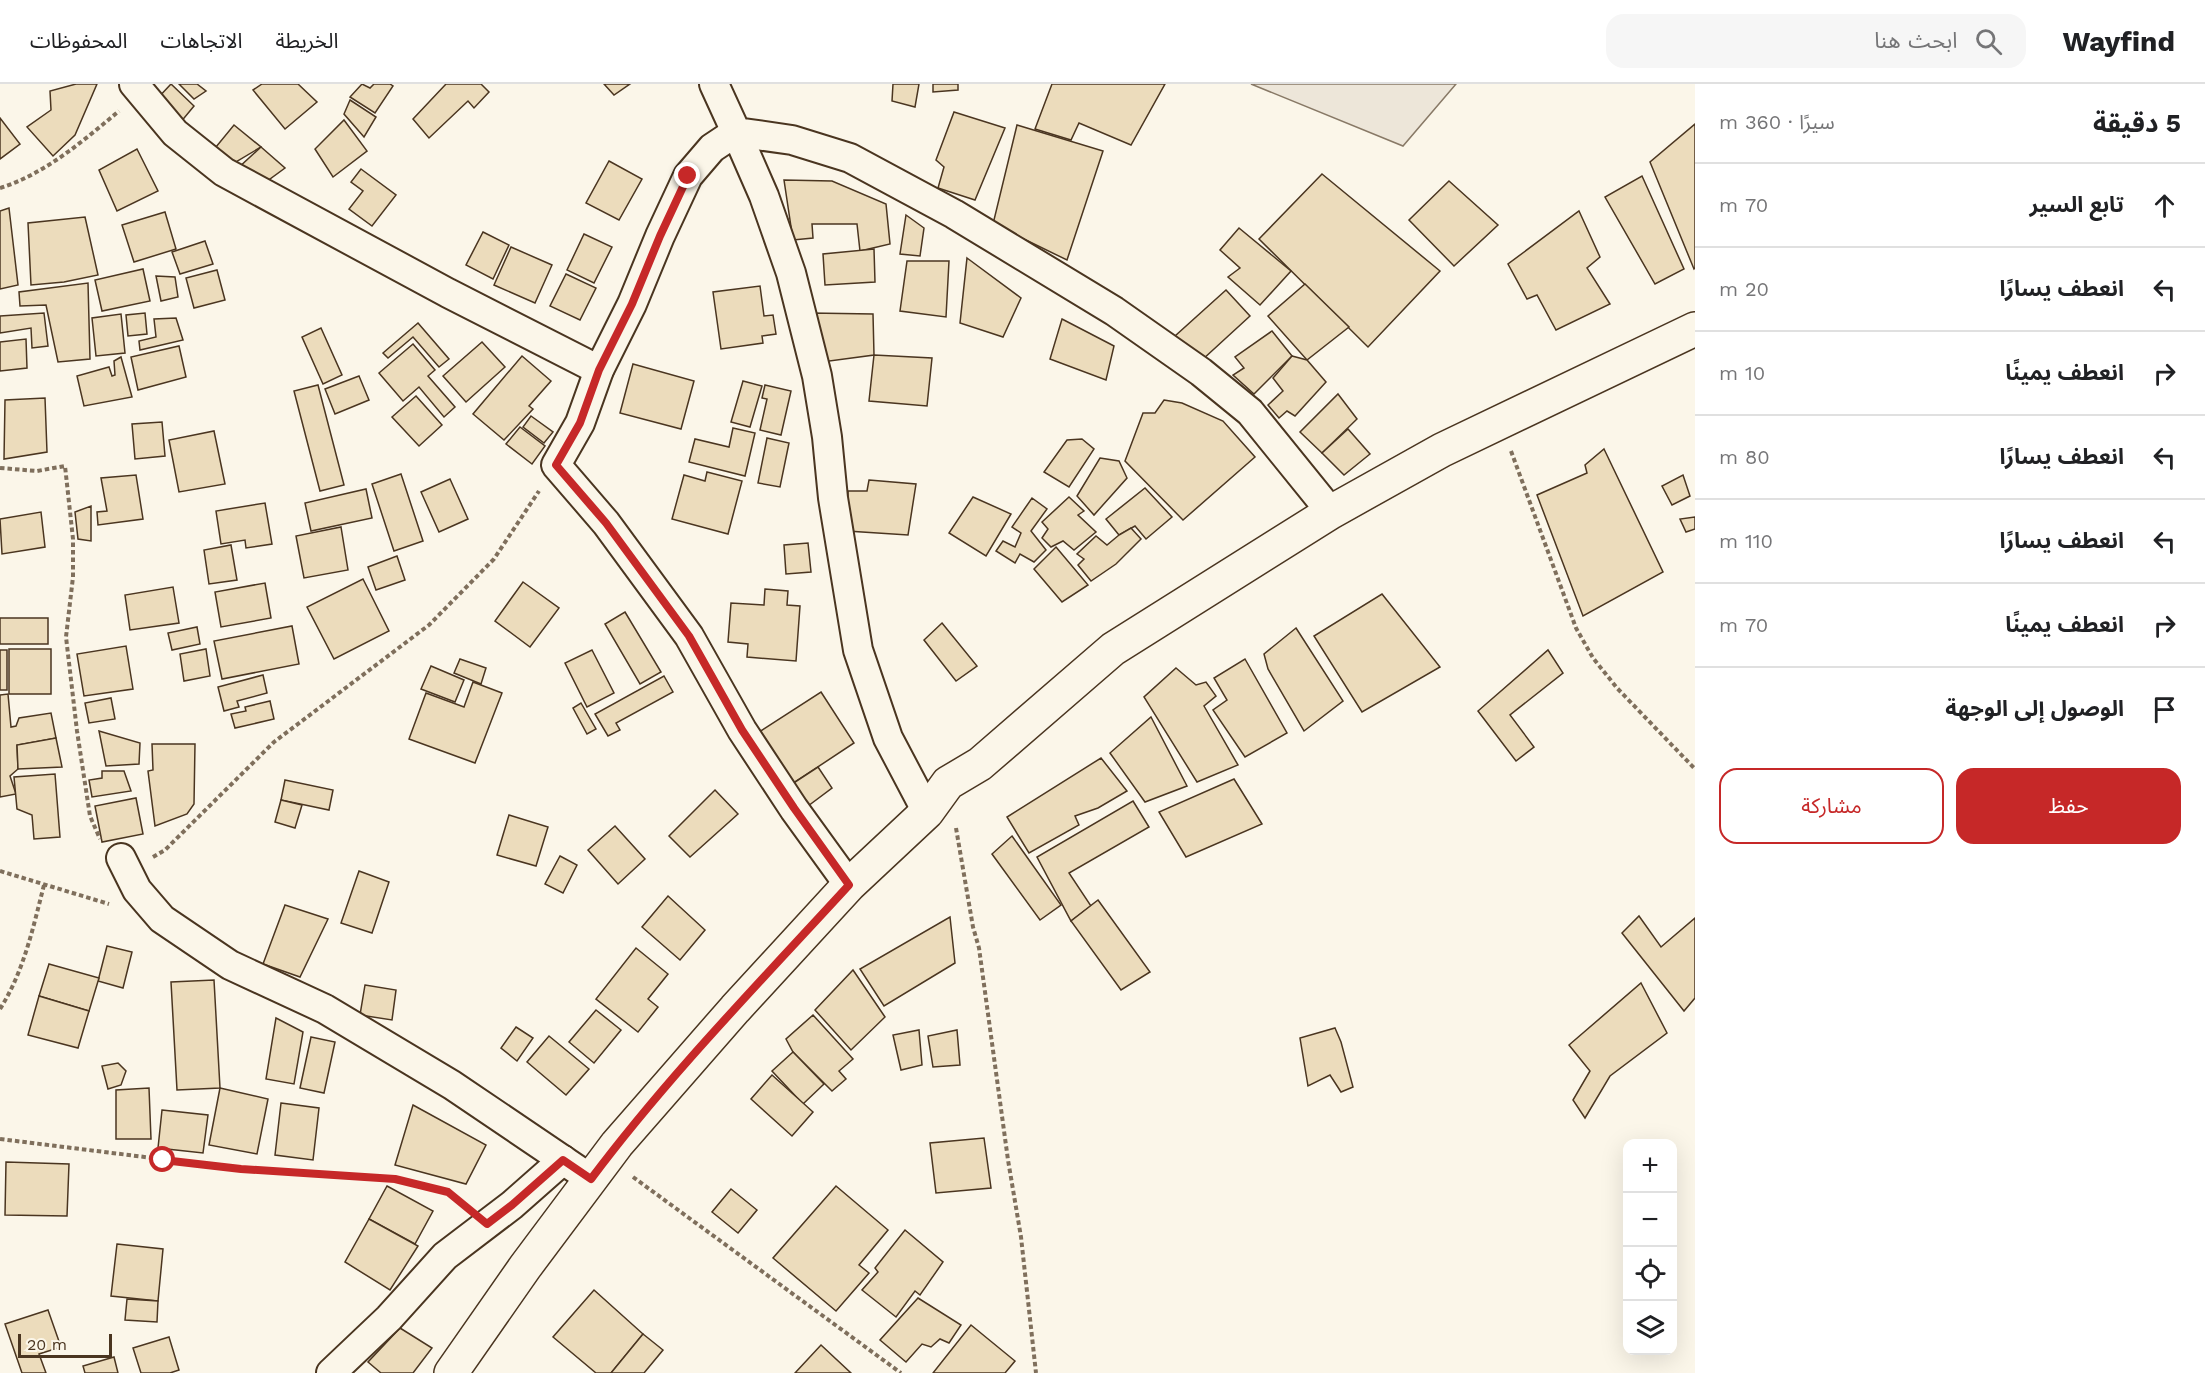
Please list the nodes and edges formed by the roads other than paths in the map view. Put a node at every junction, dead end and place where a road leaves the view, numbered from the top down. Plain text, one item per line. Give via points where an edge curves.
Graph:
1 (714, 84) edge
2 (137, 89) edge
3 (736, 132) junction
4 (1695, 329) edge
5 (599, 370) junction
6 (1331, 512) junction
7 (927, 812) junction
8 (121, 858) road end
9 (849, 885) junction
10 (563, 1160) junction
11 (599, 1168) junction
12 (331, 1373) edge
13 (451, 1373) edge

1 - 3 street
2 - 5 street via 175,133 224,172
3 - 5 street via 712,148 688,176
3 - 6 street via 792,140 850,158 954,214 1114,311 1250,412
3 - 7 street via 791,273 817,376 858,650 888,738
4 - 6 street via 1442,450
5 - 9 street via 580,423 556,465 606,523 689,636 742,730
6 - 7 street via 1113,649 980,764 948,783
7 - 9 street
8 - 10 street via 137,890 162,920 230,965 325,1009 442,1079
9 - 11 street via 735,1009
10 - 11 street
10 - 12 street via 445,1256
11 - 13 street

